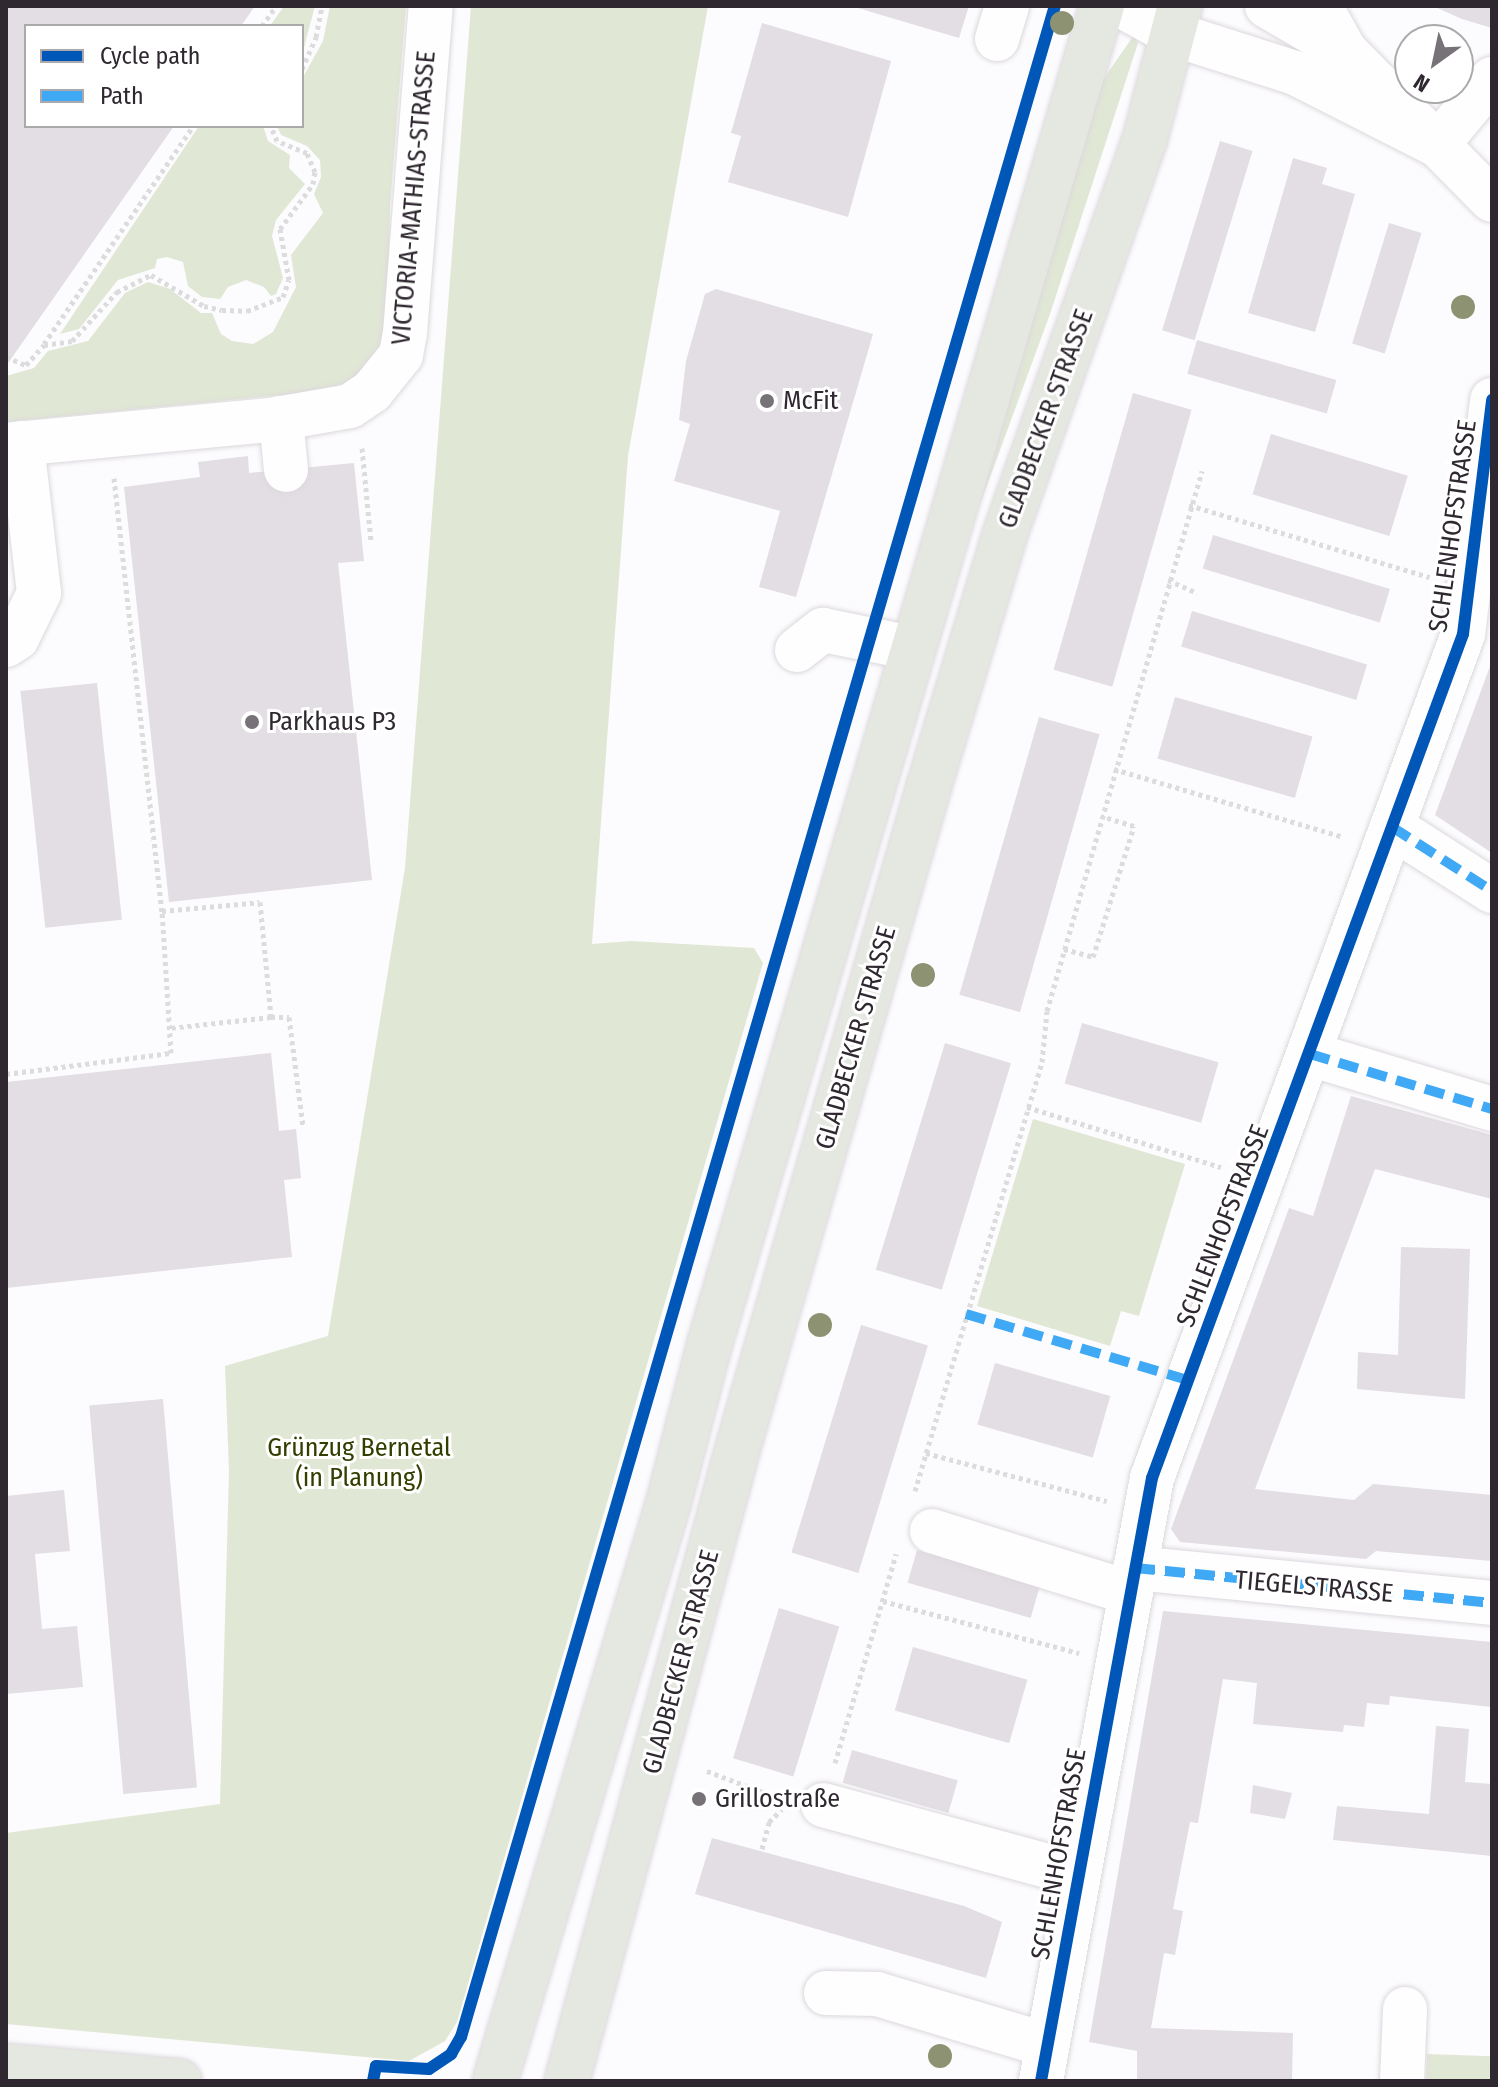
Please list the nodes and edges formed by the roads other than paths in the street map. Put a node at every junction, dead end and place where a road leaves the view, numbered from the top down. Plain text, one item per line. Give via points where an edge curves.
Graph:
1 (431, 6) edge
2 (1102, 6) edge
3 (1122, 6) edge
4 (1267, 6) edge
5 (1320, 6) edge
6 (1177, 20) edge
7 (1345, 51) junction
8 (1492, 79) edge
9 (1437, 145) junction
10 (1492, 200) edge
11 (1492, 400) edge
12 (272, 419) junction
13 (14, 444) edge
14 (277, 471) dead end
15 (6, 645) edge
16 (912, 648) junction
17 (797, 650) dead end
18 (1388, 838) junction
19 (1492, 891) edge
20 (1310, 1054) junction
21 (1492, 1109) edge
22 (915, 1525) road end
23 (1133, 1581) junction
24 (1492, 1603) edge
25 (809, 1805) road end
26 (1077, 1874) junction
27 (826, 1993) dead end
28 (1405, 2009) dead end
29 (1044, 2063) edge
30 (6, 2066) edge
31 (179, 2081) edge
32 (495, 2081) edge
33 (567, 2081) edge
34 (1402, 2081) edge

1 - 12 street, VICTORIA-MATHIAS-STRASSE via 401,355 372,391 350,406
2 - 16 main road, GLADBECKER STRASSE
3 - 6 street
4 - 7 street
5 - 7 street
6 - 9 street
6 - 33 main road, GLADBECKER STRASSE via 1145,139 1004,537 929,786 739,1444
7 - 9 street
8 - 9 street
9 - 10 street
11 - 18 street, SCHLENHOFSTRASSE via 1472,590 1450,676
12 - 13 street, VICTORIA-MATHIAS-STRASSE
12 - 14 street
13 - 15 street via 39,593 17,638
16 - 17 street via 823,630
16 - 32 main road, GLADBECKER STRASSE via 669,1501
18 - 19 street
18 - 20 street, SCHLENHOFSTRASSE
20 - 21 street
20 - 23 street, SCHLENHOFSTRASSE via 1144,1511
22 - 23 street, TIEGELSTRASSE
23 - 24 street, TIEGELSTRASSE
23 - 26 street, SCHLENHOFSTRASSE
25 - 26 street, SCHLENHOFSTRASSE
26 - 29 street, SCHLENHOFSTRASSE
27 - 29 street, SCHLENHOFSTRASSE via 877,1994
28 - 34 street
30 - 31 main road

